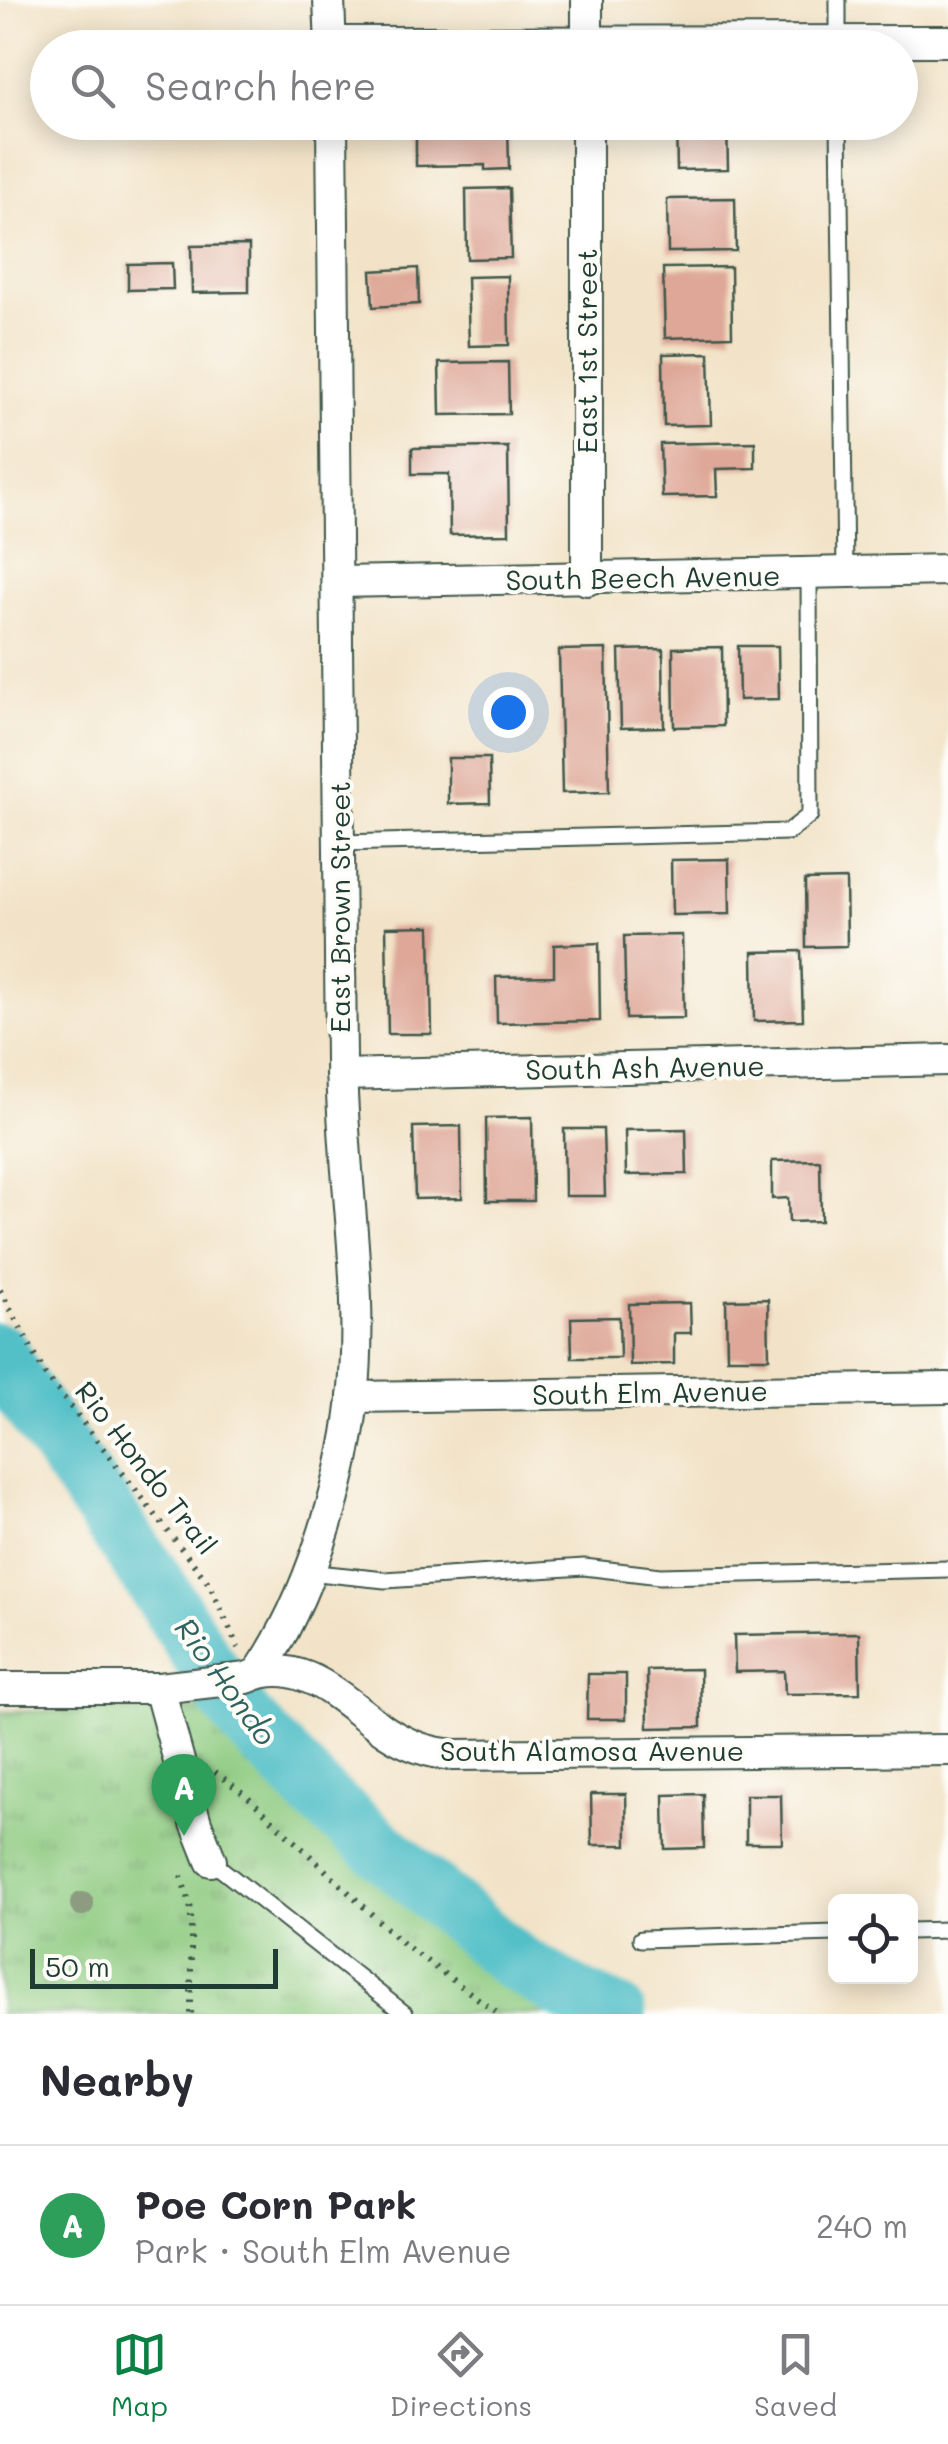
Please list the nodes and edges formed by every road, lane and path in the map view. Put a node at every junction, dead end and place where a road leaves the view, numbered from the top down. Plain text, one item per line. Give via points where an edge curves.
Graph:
1 (330, 0) edge
2 (587, 0) edge
3 (838, 0) edge
4 (330, 30) edge
5 (587, 30) edge
6 (838, 30) edge
7 (948, 41) edge
8 (918, 42) edge
9 (332, 140) edge
10 (587, 140) edge
11 (839, 140) edge
12 (948, 570) edge
13 (845, 573) junction
14 (809, 574) junction
15 (587, 580) junction
16 (339, 582) junction
17 (340, 844) junction
18 (948, 1060) edge
19 (341, 1076) junction
20 (0, 1290) edge
21 (948, 1388) edge
22 (353, 1397) junction
23 (948, 1569) edge
24 (308, 1572) junction
25 (253, 1675) junction
26 (172, 1687) junction
27 (0, 1688) edge
28 (948, 1750) edge
29 (183, 1775) junction
30 (211, 1861) joint
31 (180, 1873) dead end
32 (948, 1930) edge
33 (918, 1931) edge
34 (828, 1933) edge
35 (641, 1939) dead end
36 (190, 2014) edge
37 (405, 2014) edge
38 (499, 2014) edge

1 - 4 street
2 - 5 street
3 - 6 lane
7 - 8 street
9 - 16 street, East Brown Street
10 - 15 street, East 1st Street
11 - 13 lane
12 - 13 street, South Beech Avenue
13 - 14 street, South Beech Avenue
14 - 15 street, South Beech Avenue
14 - 17 lane via 810,815 788,832
15 - 16 street, South Beech Avenue
16 - 17 street, East Brown Street
17 - 19 street, East Brown Street
18 - 19 street, South Ash Avenue
19 - 22 street, East Brown Street via 356,1302
20 - 25 path, Rio Hondo Trail via 44,1374 210,1585
21 - 22 street, South Elm Avenue
22 - 24 street, East Brown Street via 332,1505
23 - 24 lane via 660,1576 584,1567 386,1580
24 - 25 street, East Brown Street via 291,1616
25 - 26 street
25 - 28 street, South Alamosa Avenue via 302,1674 388,1733 436,1753
26 - 27 street
26 - 29 street
29 - 30 street
29 - 38 path via 214,1770 402,1943
30 - 37 lane
31 - 36 path via 191,1909
32 - 33 lane
34 - 35 lane

